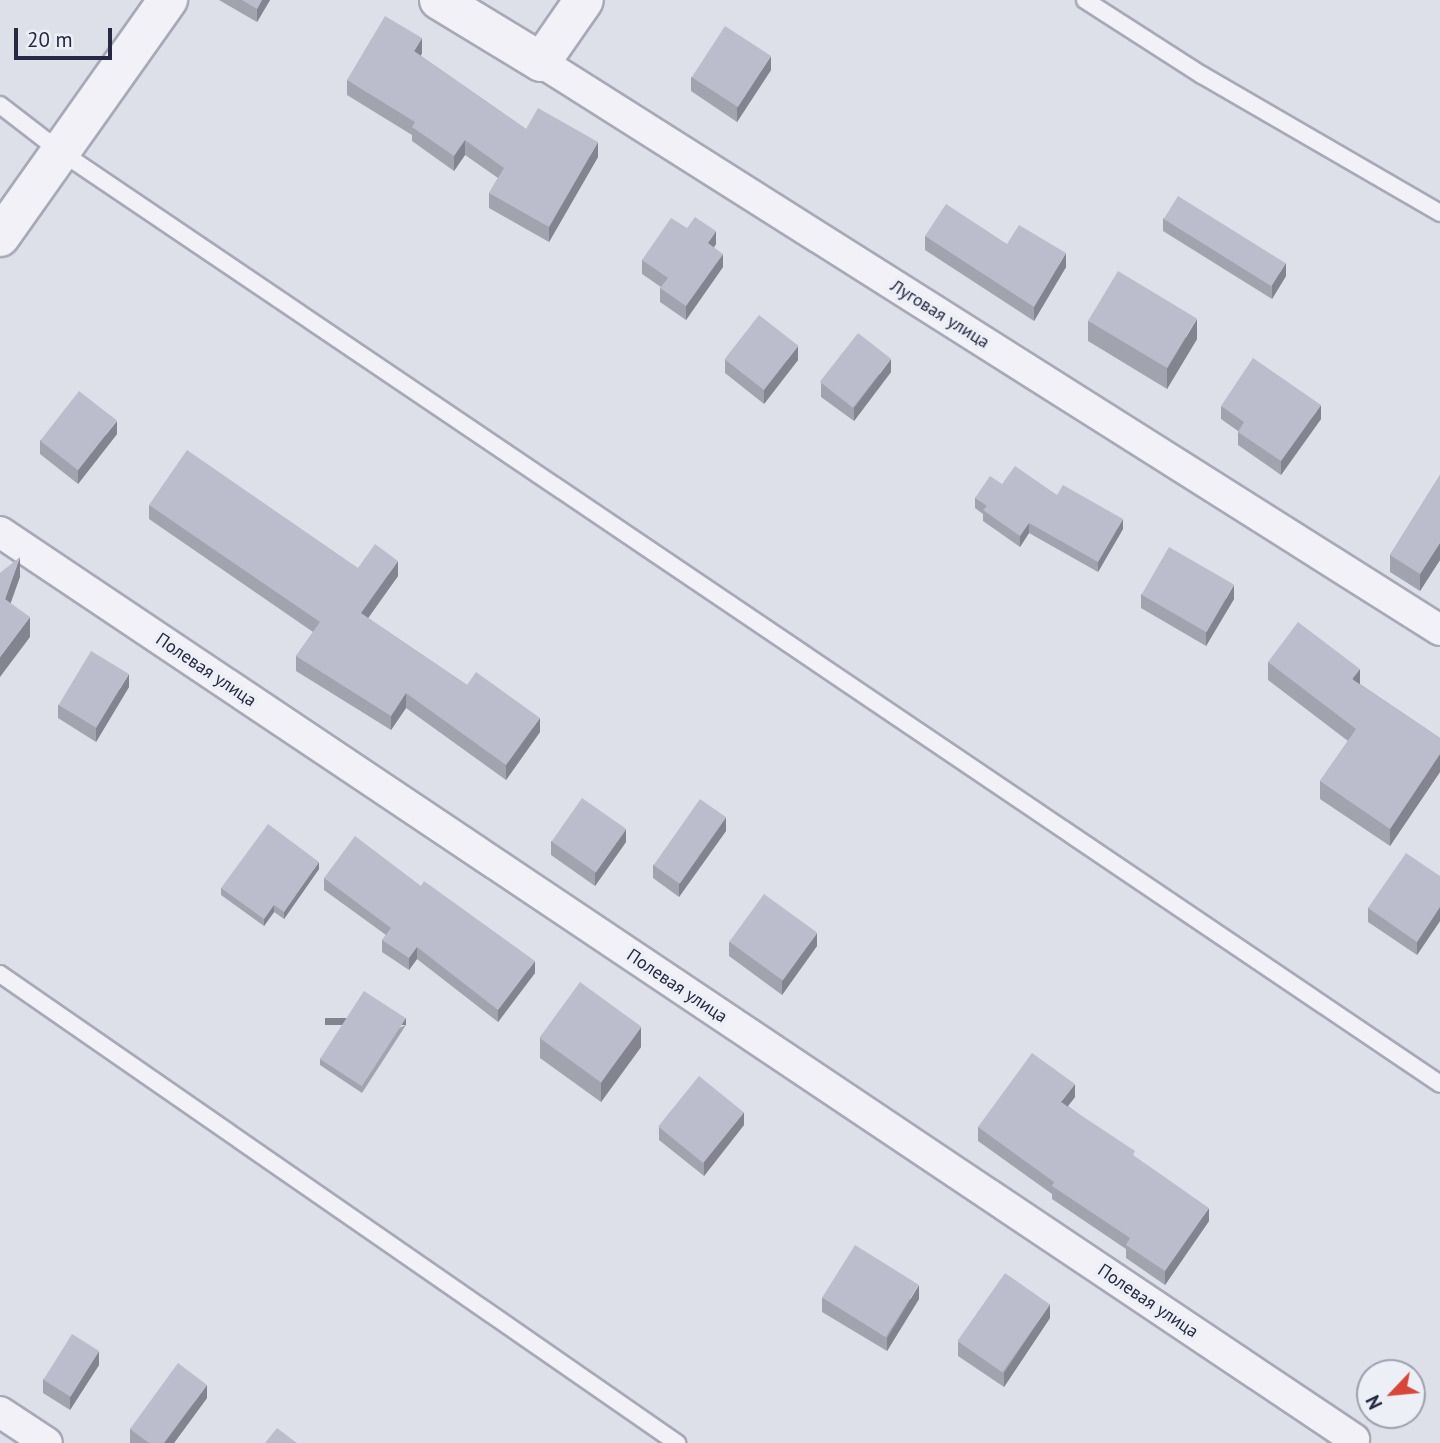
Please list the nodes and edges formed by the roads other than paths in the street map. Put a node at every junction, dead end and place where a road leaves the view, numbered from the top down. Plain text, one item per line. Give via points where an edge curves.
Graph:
1 (169, 0) edge
2 (439, 0) edge
3 (584, 0) edge
4 (1085, 0) edge
5 (541, 62) junction
6 (0, 106) edge
7 (61, 152) junction
8 (1440, 212) edge
9 (0, 237) edge
10 (0, 532) edge
11 (1440, 630) edge
12 (0, 974) edge
13 (1440, 1084) edge
14 (0, 1412) edge
15 (1354, 1439) dead end
16 (47, 1443) edge
17 (677, 1443) edge

1 - 7 street
2 - 5 street, Луговая улица
3 - 5 street
4 - 8 lane via 1202,75
5 - 11 street, Луговая улица
6 - 7 lane
7 - 9 street
7 - 13 lane
10 - 15 street, Полевая улица
12 - 17 lane
14 - 16 street

